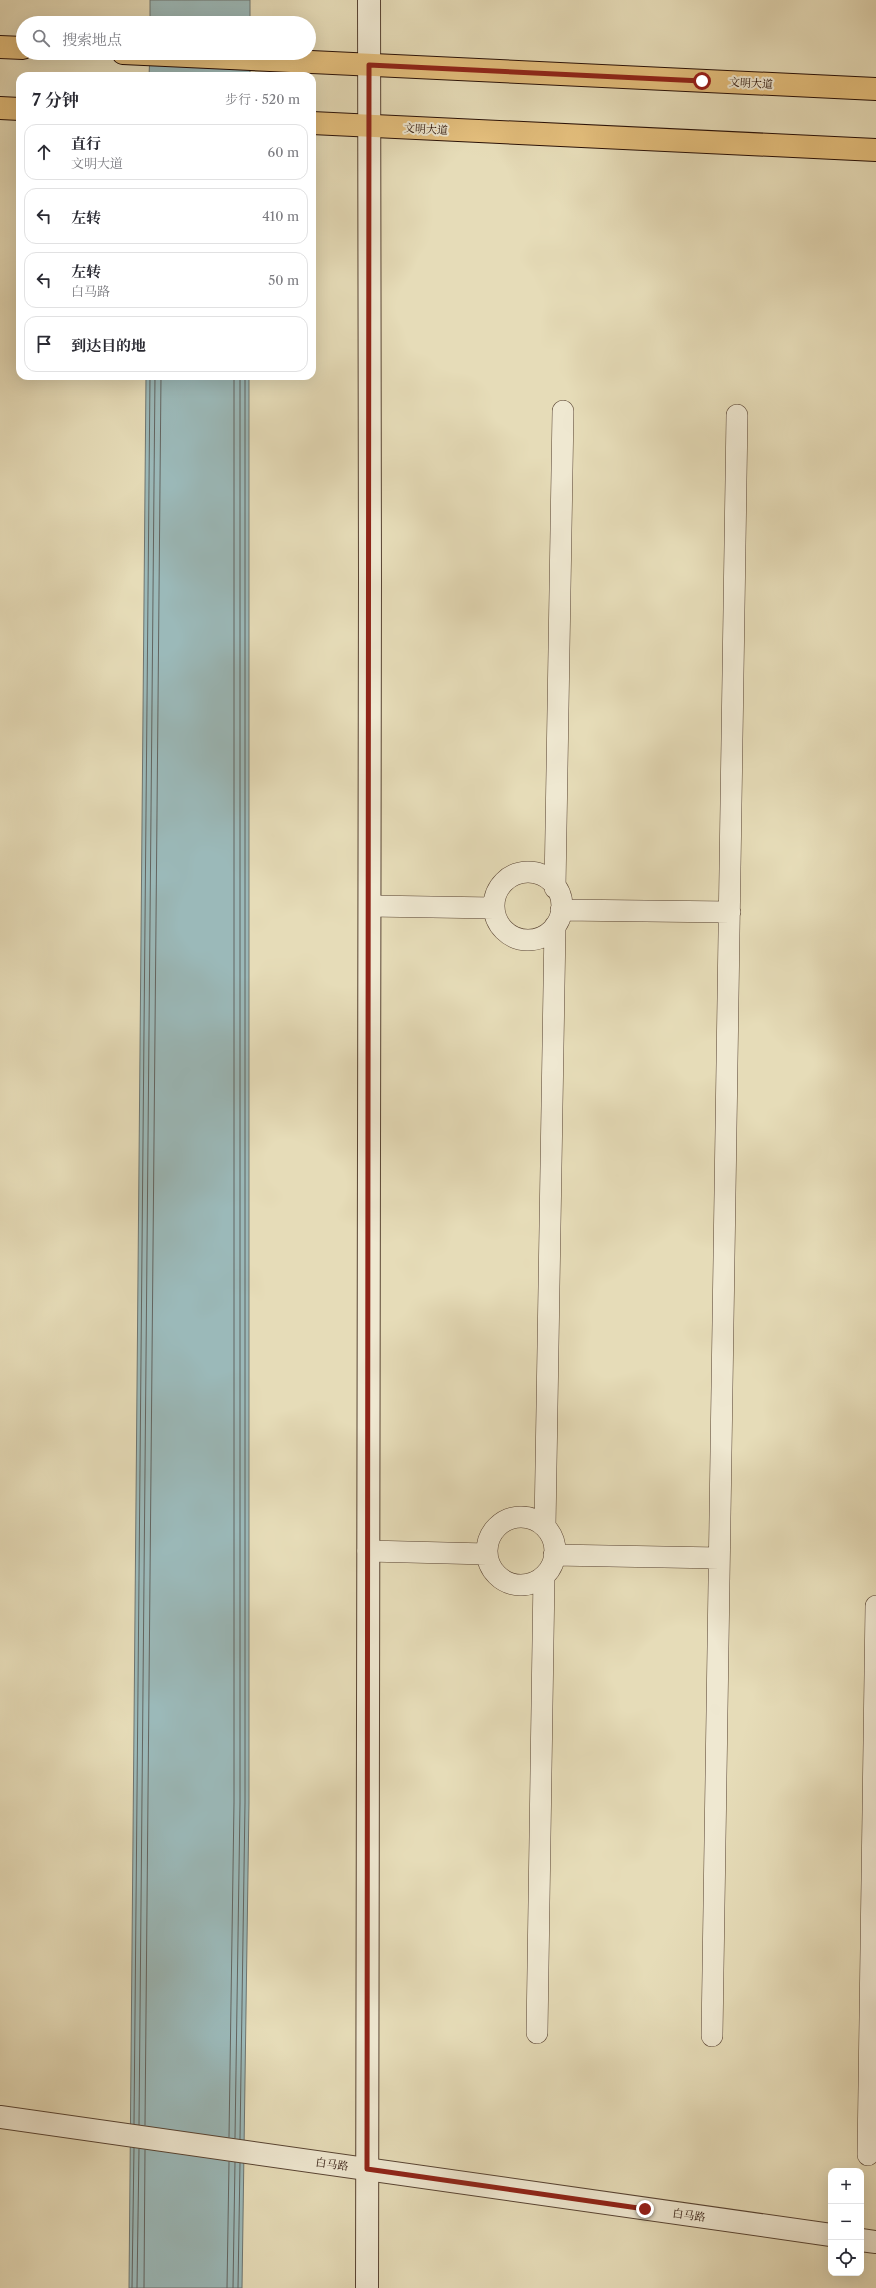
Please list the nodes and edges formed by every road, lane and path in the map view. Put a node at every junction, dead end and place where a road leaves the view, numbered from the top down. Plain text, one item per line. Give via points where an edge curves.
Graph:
1 (369, 0) edge
2 (0, 47) edge
3 (16, 48) edge
4 (266, 60) edge
5 (369, 65) junction
6 (876, 89) edge
7 (0, 108) edge
8 (16, 109) edge
9 (316, 124) edge
10 (369, 126) junction
11 (876, 150) edge
12 (563, 411) dead end
13 (737, 415) dead end
14 (555, 888) junction
15 (370, 906) junction
16 (494, 908) junction
17 (730, 912) junction
18 (558, 918) junction
19 (546, 1527) junction
20 (368, 1551) junction
21 (488, 1554) junction
22 (554, 1555) junction
23 (719, 1558) junction
24 (544, 1576) junction
25 (876, 1606) edge
26 (875, 1792) edge
27 (537, 2033) dead end
28 (712, 2036) dead end
29 (0, 2117) edge
30 (868, 2155) edge
31 (367, 2169) junction
32 (828, 2235) edge
33 (864, 2240) edge
34 (876, 2242) edge
35 (366, 2288) edge

1 - 5 street
2 - 3 main road
4 - 5 main road, 文明大道
5 - 6 main road, 文明大道
5 - 10 street
7 - 8 main road
9 - 10 main road, 文明大道
10 - 11 main road, 文明大道
10 - 15 street
12 - 14 lane
13 - 17 lane
14 - 16 lane via 542,875 528,872 516,874 498,889
14 - 18 lane via 560,894
15 - 16 lane
15 - 20 street
16 - 18 lane via 501,928 512,937 526,941 539,939 551,932
17 - 18 lane
17 - 23 lane
18 - 19 lane
19 - 21 lane via 522,1517 509,1519 491,1534 487,1547
19 - 22 lane via 553,1539
20 - 21 lane
20 - 31 street
21 - 24 lane via 488,1561 495,1573 506,1582 519,1585 533,1583
22 - 23 lane
22 - 24 lane via 552,1565
23 - 28 lane
24 - 27 lane
25 - 26 lane
26 - 30 lane
29 - 31 street, 白马路
31 - 32 street, 白马路
31 - 35 street
33 - 34 street

